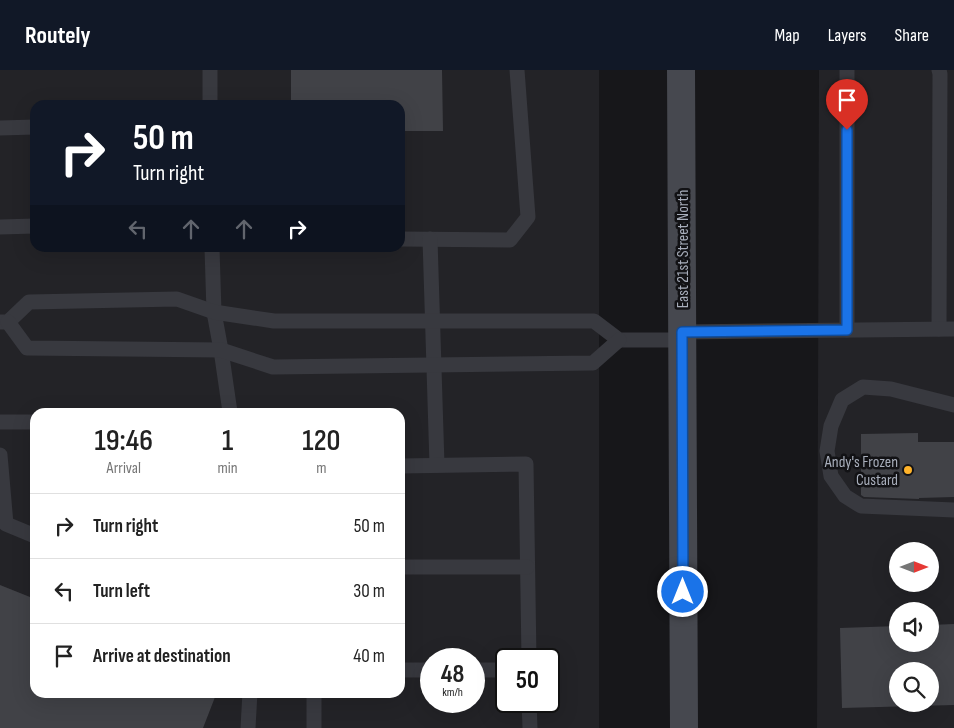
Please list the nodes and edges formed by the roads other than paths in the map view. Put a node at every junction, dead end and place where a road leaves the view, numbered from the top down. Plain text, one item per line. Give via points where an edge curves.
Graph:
1 (210, 70) edge
2 (517, 70) edge
3 (681, 70) edge
4 (847, 70) edge
5 (939, 70) edge
6 (210, 100) edge
7 (30, 127) edge
8 (0, 128) edge
9 (30, 226) edge
10 (0, 227) edge
11 (405, 239) edge
12 (430, 239) junction
13 (212, 252) edge
14 (214, 312) junction
15 (433, 321) junction
16 (4, 322) edge
17 (947, 329) edge
18 (847, 330) junction
19 (682, 336) junction
20 (619, 340) junction
21 (221, 350) junction
22 (434, 365) junction
23 (954, 405) edge
24 (229, 408) edge
25 (0, 422) edge
26 (30, 422) edge
27 (0, 455) edge
28 (437, 465) junction
29 (405, 466) edge
30 (954, 510) edge
31 (30, 534) edge
32 (405, 567) edge
33 (528, 567) junction
34 (528, 648) edge
35 (405, 670) edge
36 (420, 670) edge
37 (250, 698) edge
38 (314, 698) edge
39 (529, 713) edge
40 (248, 728) edge
41 (314, 728) edge
42 (530, 728) edge
43 (684, 728) edge

1 - 6 lane
2 - 12 lane via 528,217 510,240
3 - 19 main road, East 21st Street North
4 - 18 lane
5 - 17 lane
7 - 8 lane
9 - 10 lane
11 - 12 lane
12 - 15 lane
13 - 14 lane
14 - 15 lane via 274,321
14 - 16 lane via 176,299 29,302
14 - 21 lane
15 - 20 lane via 594,321
15 - 22 lane
16 - 21 lane via 27,348
17 - 18 lane
18 - 19 lane
19 - 20 lane
19 - 43 main road, East 21st Street North
20 - 22 lane via 593,363
21 - 22 lane via 273,367
21 - 24 lane
22 - 28 lane
23 - 30 lane via 891,389 863,387 842,400 831,426 827,451 831,476 846,496 861,506
25 - 26 lane
27 - 31 lane via 6,524
28 - 29 lane
28 - 33 lane via 526,464
32 - 33 lane
33 - 34 lane
35 - 36 lane
37 - 40 lane
38 - 41 lane
39 - 42 lane

